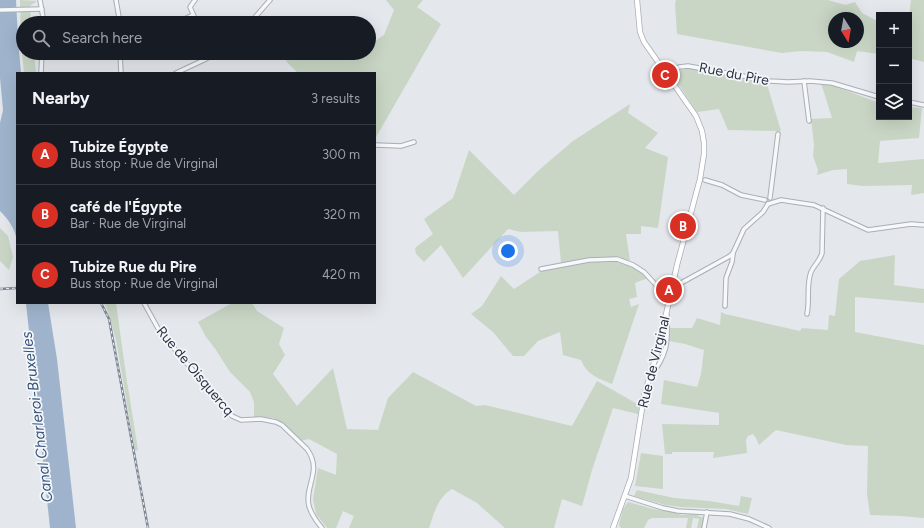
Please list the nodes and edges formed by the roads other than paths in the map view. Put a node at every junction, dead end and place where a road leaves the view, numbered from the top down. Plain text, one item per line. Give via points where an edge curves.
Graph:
1 (40, 0) edge
2 (116, 0) edge
3 (195, 0) edge
4 (270, 0) edge
5 (637, 0) edge
6 (42, 9) junction
7 (0, 10) edge
8 (194, 15) edge
9 (43, 16) edge
10 (119, 16) edge
11 (256, 16) edge
12 (42, 60) edge
13 (120, 60) edge
14 (204, 60) edge
15 (41, 72) edge
16 (121, 72) edge
17 (178, 72) edge
18 (666, 73) junction
19 (804, 81) junction
20 (876, 96) edge
21 (912, 103) edge
22 (924, 105) edge
23 (809, 121) dead end
24 (778, 134) dead end
25 (414, 142) dead end
26 (376, 145) edge
27 (705, 180) dead end
28 (770, 198) junction
29 (765, 200) junction
30 (769, 203) junction
31 (823, 208) junction
32 (924, 225) edge
33 (733, 254) junction
34 (541, 268) dead end
35 (672, 288) junction
36 (670, 300) junction
37 (145, 304) edge
38 (726, 306) dead end
39 (667, 311) junction
40 (807, 314) dead end
41 (648, 379) junction
42 (625, 496) junction
43 (707, 512) junction
44 (322, 528) edge
45 (613, 528) edge
46 (704, 528) edge
47 (769, 528) edge

1 - 6 street
2 - 10 street
3 - 8 street via 190,7
4 - 11 street
5 - 18 street, Rue de Virginal via 644,42
6 - 7 street
6 - 9 street
12 - 15 street
13 - 16 street
14 - 17 street
18 - 19 street, Rue du Pire via 688,66 770,81
18 - 35 street, Rue de Virginal via 696,116 704,143 703,165
19 - 20 street, Rue du Pire via 832,83
19 - 23 street
21 - 22 street
24 - 28 street
25 - 26 street via 402,146
27 - 29 street via 741,195
28 - 29 street
28 - 30 street
29 - 30 street
30 - 31 street via 781,200
30 - 33 street via 744,229
31 - 32 street via 868,230 911,224
31 - 40 street via 822,253 811,272
33 - 35 street
33 - 38 street via 726,278
34 - 36 street via 589,260 617,259 644,272
35 - 36 street, Rue de Virginal
36 - 39 street, Rue de Virginal
37 - 44 street, Rue de Oisquercq via 160,332 232,416 241,420 261,419 276,422 307,449 314,470 309,507
39 - 41 street, Rue de Virginal
39 - 41 street via 667,347 661,363
41 - 42 street, Rue de Virginal via 633,466
42 - 43 street via 678,511
42 - 45 street, Rue de Virginal
43 - 46 street
43 - 47 street via 750,519

